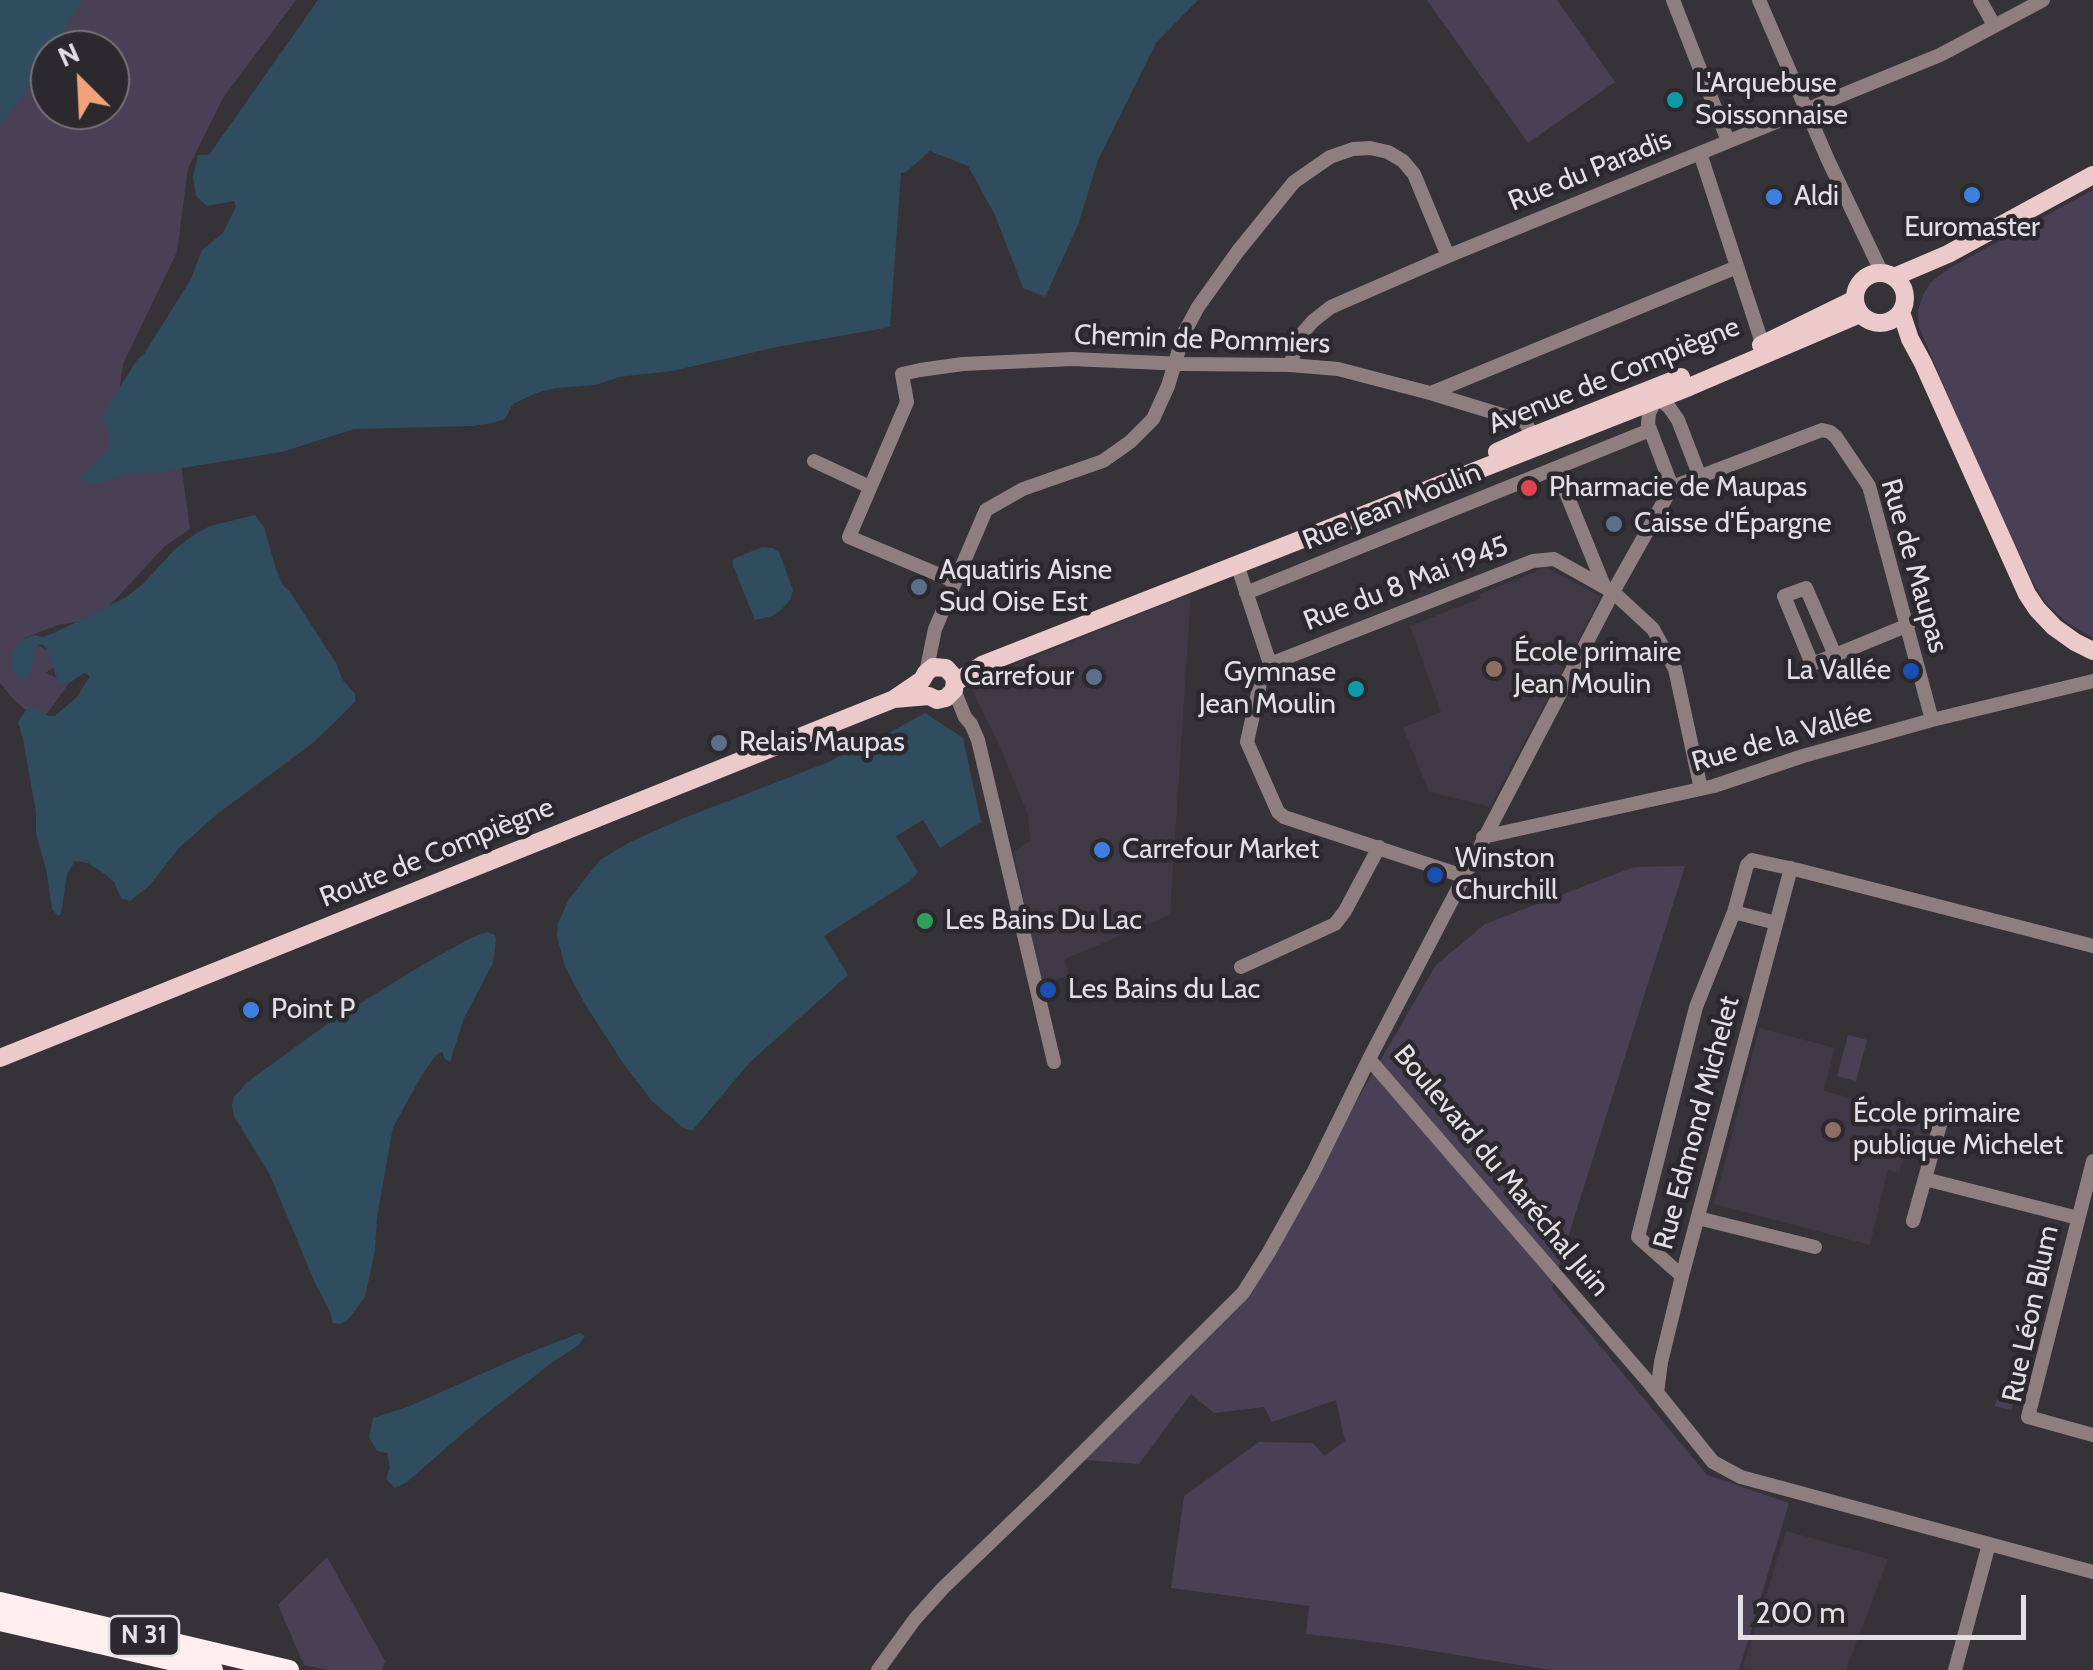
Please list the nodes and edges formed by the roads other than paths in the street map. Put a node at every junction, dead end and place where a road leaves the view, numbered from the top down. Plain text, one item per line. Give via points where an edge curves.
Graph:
1 (1674, 0) edge
2 (1758, 0) edge
3 (1980, 0) edge
4 (2043, 0) edge
5 (1994, 26) junction
6 (1806, 110) junction
7 (1728, 142) junction
8 (1700, 153) junction
9 (2093, 176) edge
10 (1448, 256) junction
11 (1737, 267) junction
12 (1888, 279) junction
13 (1858, 307) junction
14 (1902, 312) junction
15 (1885, 323) junction
16 (1910, 339) junction
17 (1764, 350) junction
18 (1176, 364) junction
19 (1290, 365) junction
20 (1684, 382) junction
21 (1430, 393) junction
22 (1654, 401) junction
23 (1625, 405) junction
24 (1678, 420) junction
25 (1649, 427) junction
26 (1536, 441) junction
27 (814, 461) dead end
28 (1556, 468) junction
29 (1700, 477) junction
30 (870, 486) junction
31 (1672, 487) junction
32 (1238, 564) junction
33 (954, 581) junction
34 (1609, 590) junction
35 (1246, 593) junction
36 (1908, 626) junction
37 (2093, 651) edge
38 (1834, 655) junction
39 (1270, 664) junction
40 (2093, 680) edge
41 (940, 682) junction
42 (894, 700) joint
43 (1932, 720) junction
44 (1701, 788) junction
45 (1484, 837) junction
46 (1379, 847) junction
47 (1791, 868) junction
48 (1463, 876) junction
49 (1734, 912) junction
50 (1776, 923) junction
51 (2093, 946) edge
52 (1241, 966) dead end
53 (0, 1058) edge
54 (1369, 1059) junction
55 (1054, 1062) dead end
56 (1943, 1114) dead end
57 (2093, 1160) edge
58 (1925, 1179) junction
59 (1698, 1218) junction
60 (2078, 1218) junction
61 (1913, 1220) dead end
62 (1815, 1247) dead end
63 (1682, 1276) junction
64 (1658, 1393) junction
65 (2093, 1435) edge
66 (1989, 1544) junction
67 (2093, 1572) edge
68 (0, 1602) edge
69 (0, 1621) edge
70 (213, 1670) edge
71 (289, 1670) edge
72 (878, 1670) edge
73 (1956, 1670) edge

1 - 7 street
2 - 6 street
3 - 5 street
4 - 5 street, Rue du Paradis
5 - 6 street, Rue du Paradis via 1940,56
6 - 7 street, Rue du Paradis
6 - 12 street
7 - 8 street, Rue du Paradis
8 - 10 street, Rue du Paradis
8 - 11 street
9 - 12 main road
10 - 18 street via 1403,161 1370,148 1330,157 1294,182 1238,251 1198,307
10 - 19 street, Rue du Paradis via 1330,307 1300,336
11 - 17 street
11 - 21 street
12 - 13 main road via 1859,284
12 - 14 main road via 1906,298
13 - 15 main road
13 - 17 main road, Avenue de Compiègne
14 - 15 main road
14 - 16 main road
15 - 16 main road
16 - 37 main road via 2027,594 2054,627
17 - 20 main road, Avenue de Compiègne
18 - 19 street, Chemin de Pommiers
18 - 30 street, Chemin de Pommiers via 1008,360 902,374 907,402
18 - 33 street via 1153,418 1130,442 1103,462 986,510
19 - 21 street, Chemin de Pommiers
20 - 22 main road, Avenue de Compiègne
20 - 23 main road, Avenue de Compiègne
20 - 24 street
21 - 26 street, Chemin de Pommiers via 1525,422
22 - 23 main road, Avenue de Compiègne
22 - 24 street
22 - 25 street
23 - 25 street
23 - 26 main road, Avenue de Compiègne
24 - 29 street
25 - 28 street, Rue Jean Moulin
25 - 31 street
26 - 32 main road, Avenue de Compiègne
27 - 30 street
28 - 34 street
28 - 35 street, Rue Jean Moulin
29 - 31 street, Rue de Maupas
29 - 36 street, Rue de Maupas via 1822,430 1836,436 1869,486
30 - 33 street via 849,537
31 - 34 street, Boulevard du Maréchal Juin
32 - 35 street
32 - 41 main road, Avenue de Compiègne
33 - 41 street via 933,641
34 - 39 street, Rue du 8 Mai 1945 via 1554,559 1533,561
34 - 44 street via 1653,629 1675,669
34 - 45 street, Boulevard du Maréchal Juin
35 - 39 street
36 - 38 street
36 - 43 street, Rue de Maupas
38 - 38 street via 1806,588 1784,596 1812,664
39 - 46 street via 1260,679 1248,742 1278,812
40 - 43 street, Rue de la Vallée
41 - 42 main road, Avenue de Compiègne
41 - 55 street via 952,710 972,724 978,740
42 - 53 main road, Route de Compiègne
43 - 44 street, Rue de la Vallée
44 - 45 street, Rue de la Vallée
45 - 48 street, Boulevard du Maréchal Juin
46 - 48 street
46 - 52 street via 1335,924
47 - 49 street via 1752,860
47 - 50 street, Rue Edmond Michelet
47 - 51 street
48 - 54 street, Boulevard du Maréchal Juin
49 - 50 street
49 - 63 street via 1696,1008 1638,1237
50 - 59 street, Rue Edmond Michelet
54 - 64 street, Boulevard du Maréchal Juin
54 - 72 street via 1242,1293 943,1588
56 - 58 street
57 - 60 street, Rue Léon Blum
58 - 60 street
58 - 61 street
59 - 62 street
59 - 63 street, Rue Edmond Michelet
60 - 65 street, Rue Léon Blum via 2028,1416
63 - 64 street, Rue Edmond Michelet
64 - 66 street, Boulevard du Maréchal Juin via 1713,1462 1742,1477
66 - 67 street, Boulevard du Maréchal Juin
66 - 73 street
68 - 71 highway, N 31
69 - 70 highway, N 31

